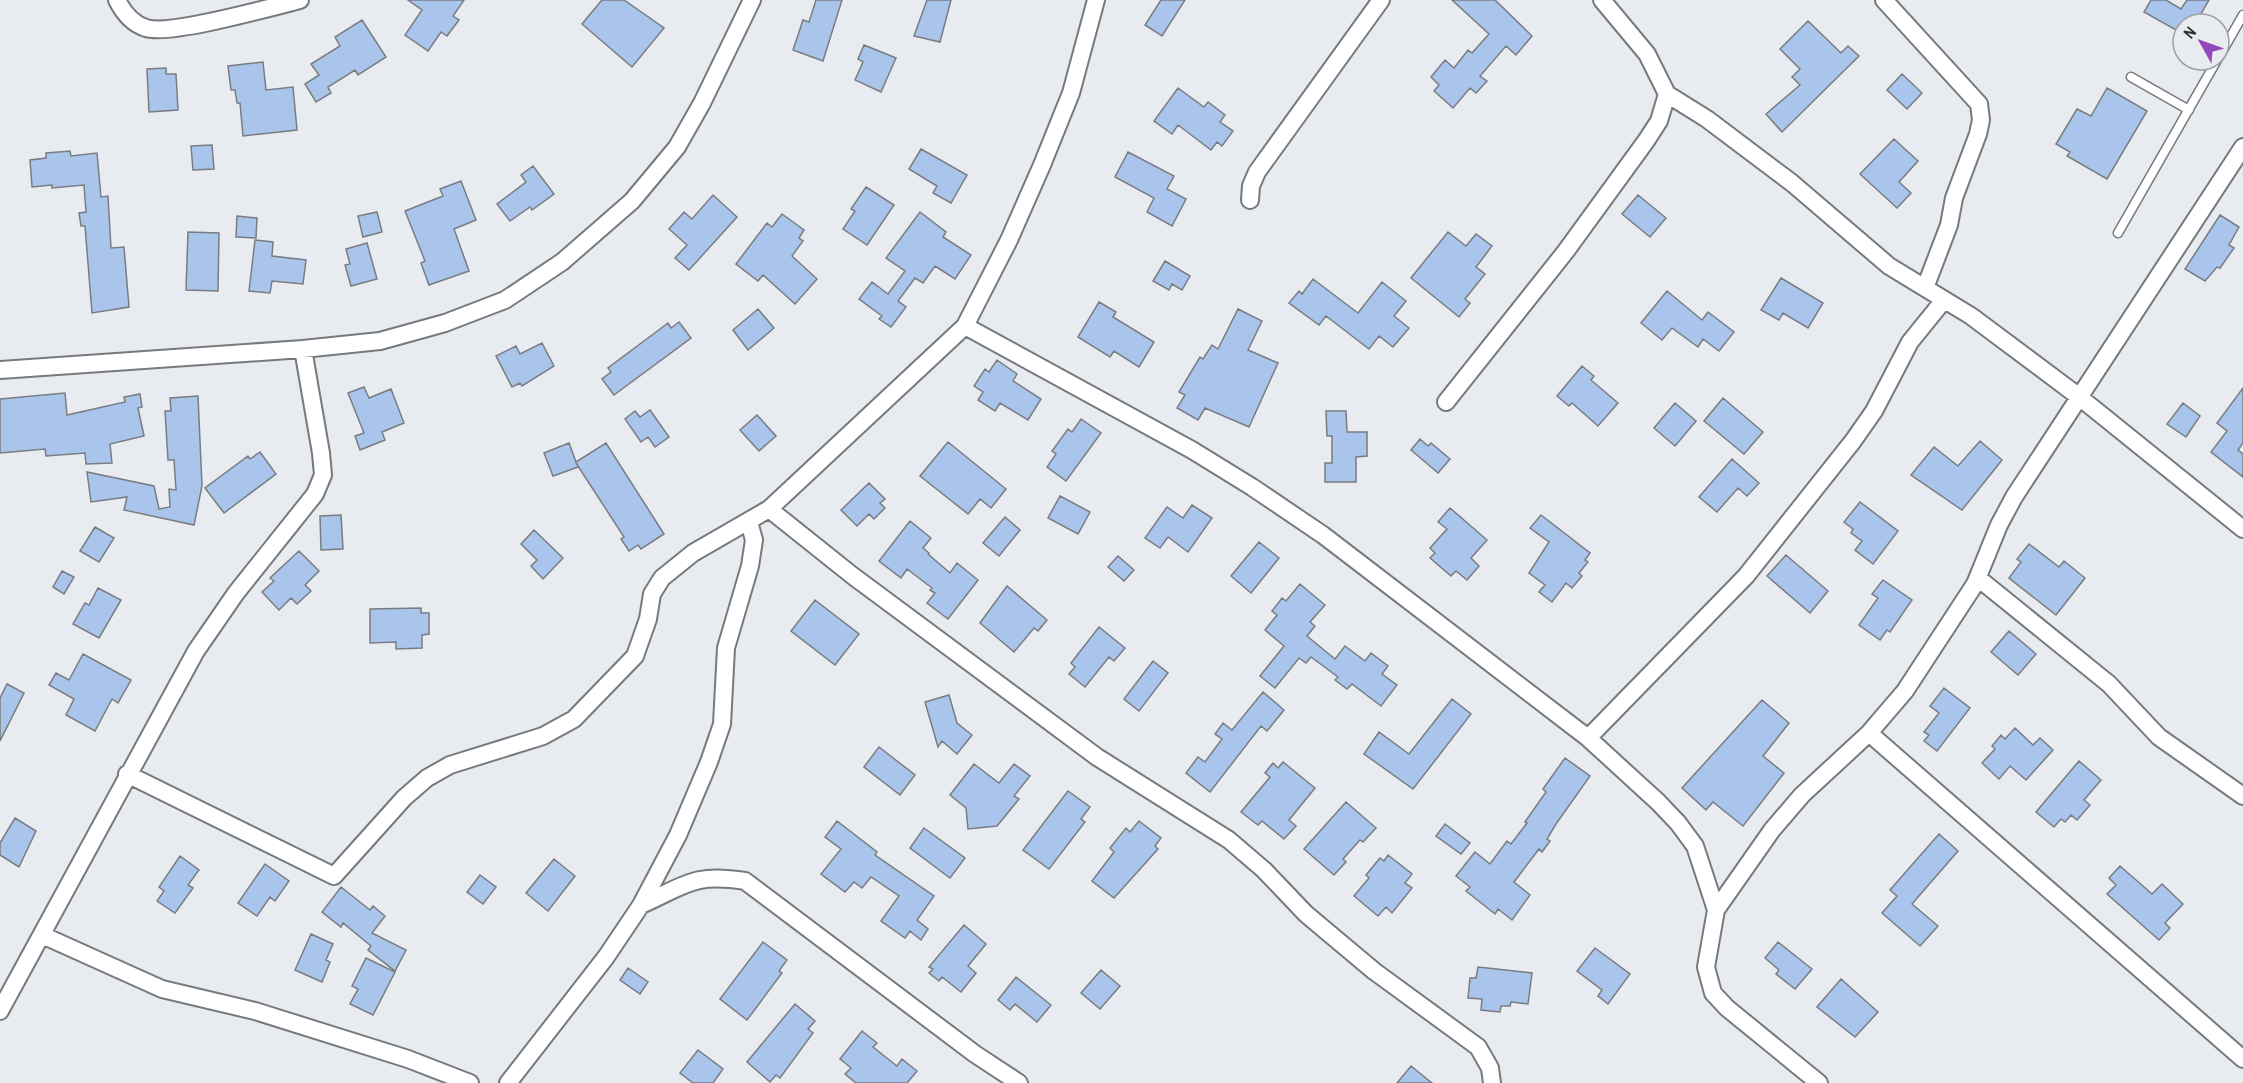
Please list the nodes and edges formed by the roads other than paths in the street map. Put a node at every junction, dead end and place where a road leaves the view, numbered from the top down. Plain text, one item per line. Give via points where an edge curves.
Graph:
1 (117, 0) edge
2 (300, 0) edge
3 (752, 0) edge
4 (1096, 0) edge
5 (1380, 0) edge
6 (1602, 0) edge
7 (1884, 0) edge
8 (2243, 15) edge
9 (2231, 36) edge
10 (2210, 72) edge
11 (2131, 76) dead end
12 (1666, 94) junction
13 (2188, 110) junction
14 (2243, 147) edge
15 (1250, 200) dead end
16 (2118, 233) dead end
17 (1925, 288) junction
18 (1944, 300) junction
19 (965, 326) junction
20 (303, 349) junction
21 (0, 370) edge
22 (2078, 396) junction
23 (1446, 402) dead end
24 (769, 509) junction
25 (749, 522) junction
26 (2243, 529) edge
27 (1978, 578) junction
28 (1869, 733) junction
29 (1588, 738) junction
30 (127, 774) junction
31 (2243, 796) edge
32 (641, 905) junction
33 (1716, 909) junction
34 (42, 935) junction
35 (0, 1011) edge
36 (2243, 1059) edge
37 (471, 1083) edge
38 (508, 1083) edge
39 (1020, 1083) edge
40 (1492, 1083) edge
41 (1819, 1083) edge

1 - 2 street via 133,21 147,29 171,29
3 - 20 street via 676,147 632,201 562,262 505,300 445,323 380,341
4 - 19 street via 1071,93 1009,240
5 - 15 street via 1257,172
6 - 12 street via 1647,54
7 - 17 street via 1979,104 1981,120
8 - 9 lane
10 - 13 lane
11 - 13 lane
12 - 17 street via 1707,119 1792,183 1889,266
12 - 23 street via 1659,121 1646,141
13 - 16 lane
14 - 22 street via 2152,290
17 - 18 street
18 - 22 street
18 - 29 street via 1910,342 1874,411 1853,441 1746,576
19 - 24 street
19 - 29 street via 1252,487 1323,535
20 - 21 street
20 - 30 street via 323,476 315,494 236,593 196,651
22 - 26 street
22 - 27 street via 2014,497
24 - 25 street
24 - 40 street via 1097,757 1229,840 1306,914 1374,971 1478,1047 1490,1068
25 - 30 street via 693,553 662,578 652,594 635,656 574,719 543,736 450,765 427,778 334,876
25 - 32 street via 754,540 726,648 722,724 678,835
27 - 28 street via 1905,691
27 - 31 street via 2109,684 2159,737
28 - 33 street via 1802,795
28 - 36 street
29 - 33 street via 1678,823 1695,846
30 - 34 street
32 - 38 street via 606,957
32 - 39 street via 692,880 720,877 745,881 975,1054
33 - 41 street via 1706,967 1713,993
34 - 35 street
34 - 37 street via 162,989 255,1011

